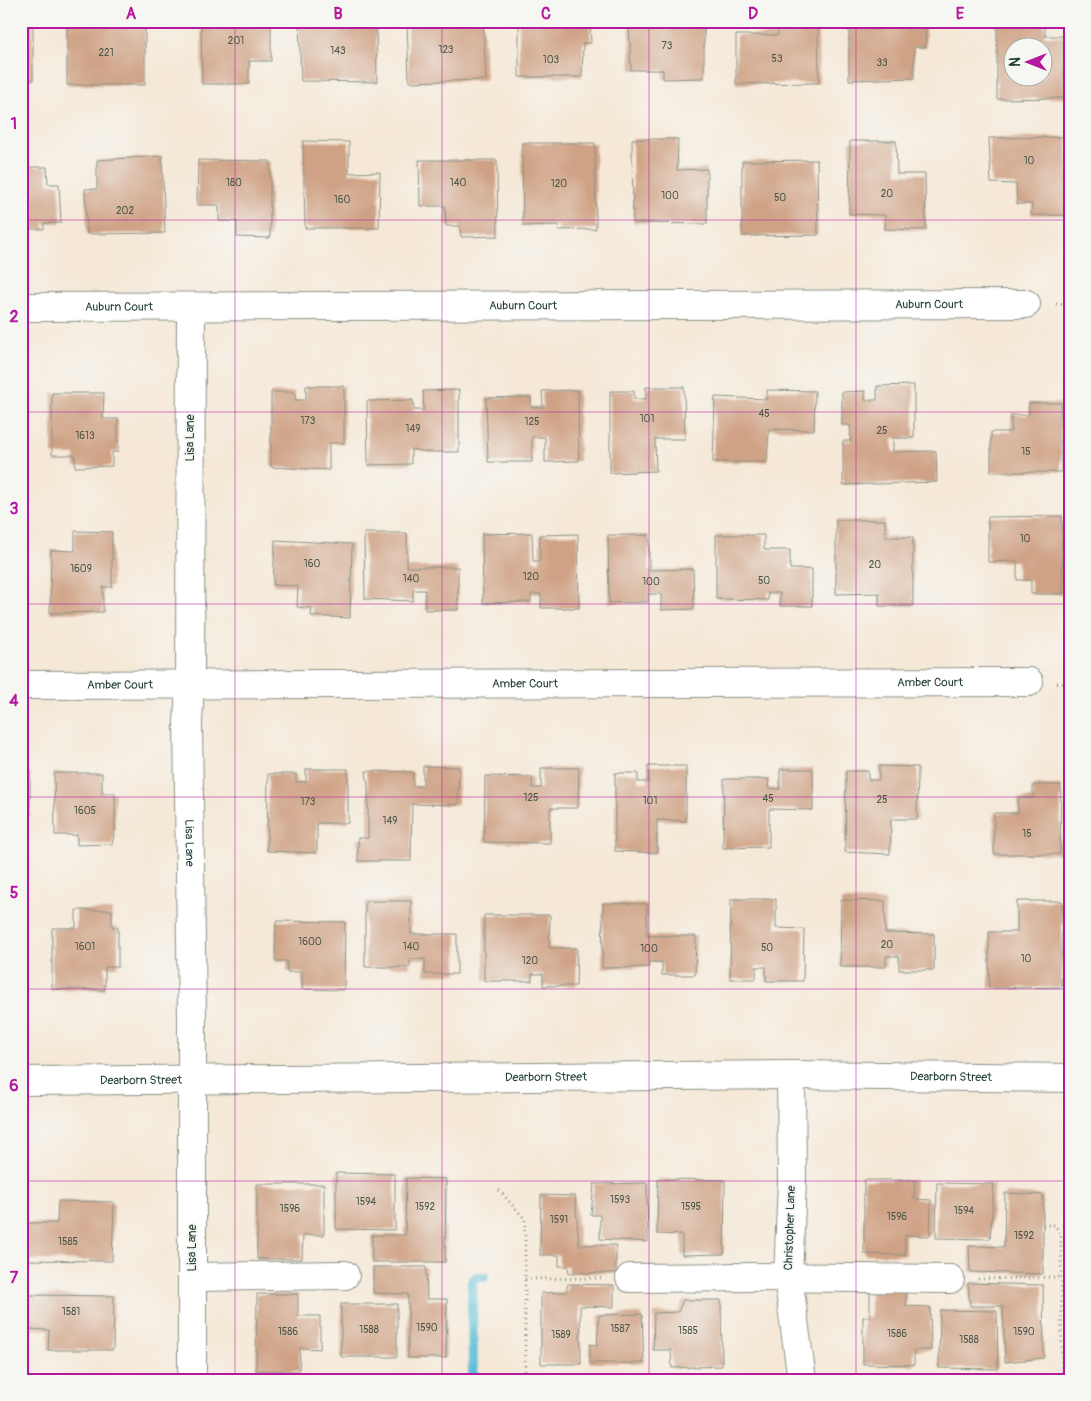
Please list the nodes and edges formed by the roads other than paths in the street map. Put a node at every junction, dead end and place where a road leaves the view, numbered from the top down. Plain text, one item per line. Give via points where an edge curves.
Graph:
1 (1026, 304) dead end
2 (191, 306) junction
3 (21, 307) edge
4 (1029, 682) dead end
5 (190, 684) junction
6 (21, 685) edge
7 (792, 1075) junction
8 (1070, 1078) edge
9 (192, 1080) junction
10 (21, 1081) edge
11 (346, 1275) dead end
12 (788, 1277) junction
13 (192, 1278) junction
14 (630, 1278) road end
15 (950, 1279) road end
16 (192, 1380) edge
17 (802, 1380) edge

1 - 2 street, Auburn Court
2 - 3 street, Auburn Court
2 - 5 street, Lisa Lane
4 - 5 street, Amber Court
5 - 6 street, Amber Court
5 - 9 street, Lisa Lane
7 - 8 street, Dearborn Street
7 - 9 street, Dearborn Street
7 - 12 street, Christopher Lane
9 - 10 street, Dearborn Street
9 - 13 street, Lisa Lane
11 - 13 street
12 - 14 street
12 - 15 street
12 - 17 street, Christopher Lane
13 - 16 street, Lisa Lane

